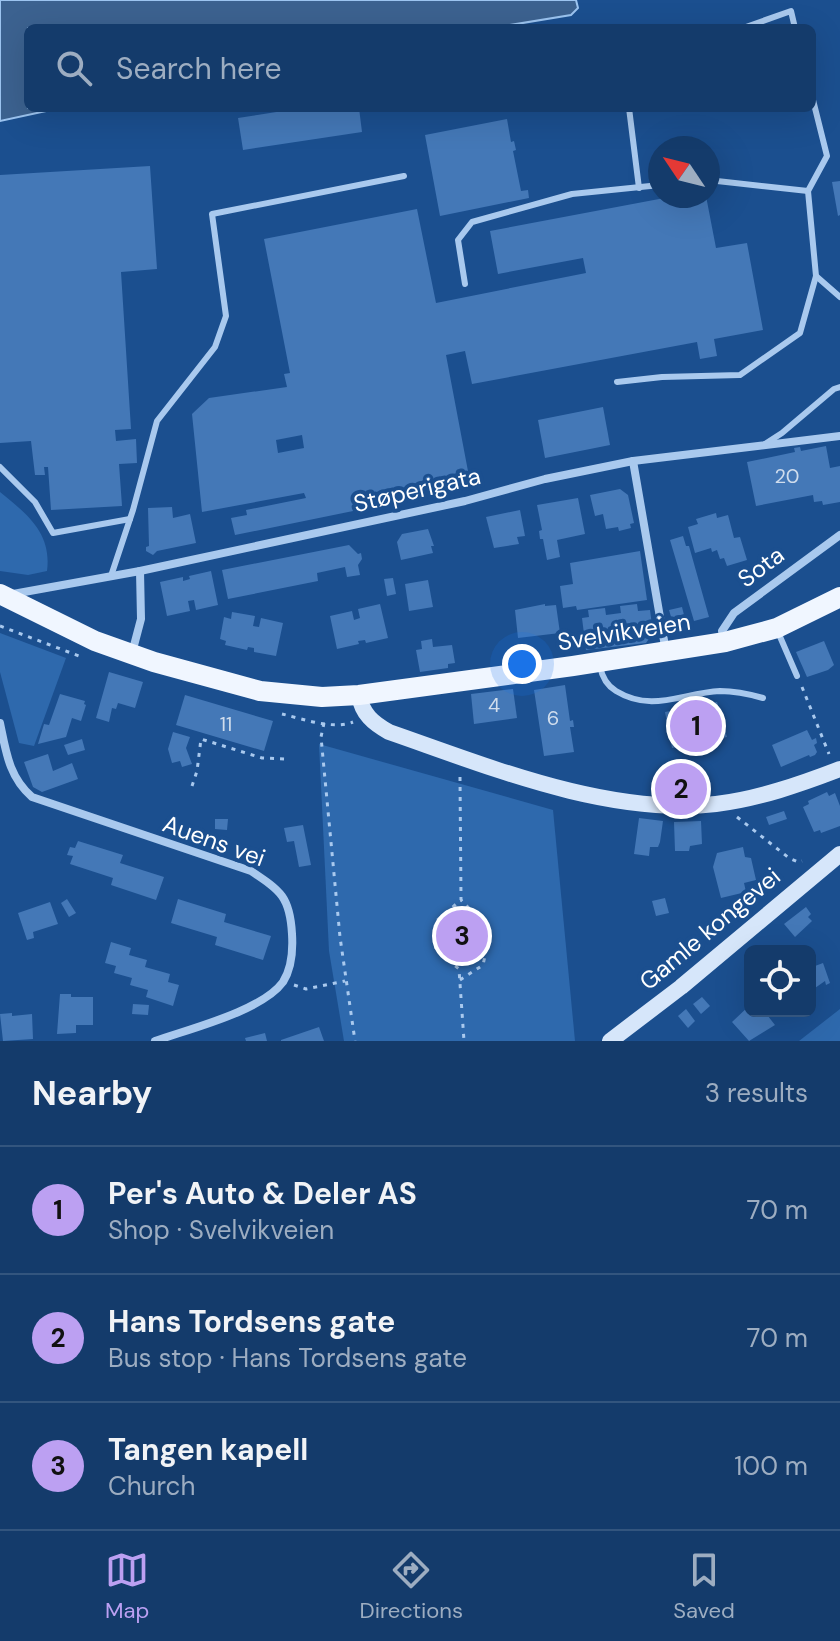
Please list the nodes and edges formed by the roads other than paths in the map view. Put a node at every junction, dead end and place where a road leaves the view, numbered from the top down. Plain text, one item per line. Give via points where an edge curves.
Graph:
1 (754, 24) edge
2 (794, 24) edge
3 (630, 112) edge
4 (816, 112) edge
5 (404, 176) dead end
6 (720, 181) edge
7 (648, 187) edge
8 (639, 188) junction
9 (808, 191) junction
10 (816, 276) junction
11 (465, 284) dead end
12 (840, 297) edge
13 (617, 382) dead end
14 (840, 387) edge
15 (840, 436) edge
16 (765, 444) junction
17 (633, 461) junction
18 (0, 467) edge
19 (130, 519) junction
20 (840, 535) edge
21 (140, 571) junction
22 (111, 576) junction
23 (840, 597) edge
24 (1, 598) edge
25 (777, 628) junction
26 (725, 642) junction
27 (666, 653) junction
28 (131, 654) junction
29 (600, 662) junction
30 (797, 676) road end
31 (359, 695) junction
32 (763, 698) dead end
33 (0, 723) edge
34 (840, 769) edge
35 (840, 854) edge
36 (155, 1041) edge
37 (610, 1041) edge

1 - 2 lane via 791,11
3 - 8 lane
4 - 9 lane via 827,156
5 - 19 lane via 212,214 226,316 215,347 157,421
6 - 9 lane
7 - 8 lane
8 - 11 lane via 572,194 472,222 458,240
9 - 10 lane
10 - 12 lane
10 - 13 lane via 800,333 740,375
14 - 16 lane
15 - 16 street, Støperigata
16 - 17 street, Støperigata
17 - 21 street, Støperigata
17 - 27 street
18 - 19 lane via 35,502 53,533
19 - 22 lane
20 - 26 street, Sota via 734,613 722,631
21 - 22 street, Støperigata
21 - 28 street via 141,619
22 - 24 street, Støperigata
23 - 25 main road, Svelvikveien
24 - 28 main road, Svelvikveien
25 - 26 main road, Svelvikveien
25 - 30 lane
26 - 27 main road, Svelvikveien
27 - 29 main road, Svelvikveien
28 - 31 main road, Svelvikveien via 276,694
29 - 31 main road, Svelvikveien
29 - 32 lane via 610,687 629,699 651,703 717,691
31 - 34 main road via 363,710 380,727 608,798 659,805 720,804
33 - 36 street, Auens vei via 9,766 32,797 251,871 278,889 289,909 293,957 283,982 237,1013
35 - 37 main road, Gamle kongevei

